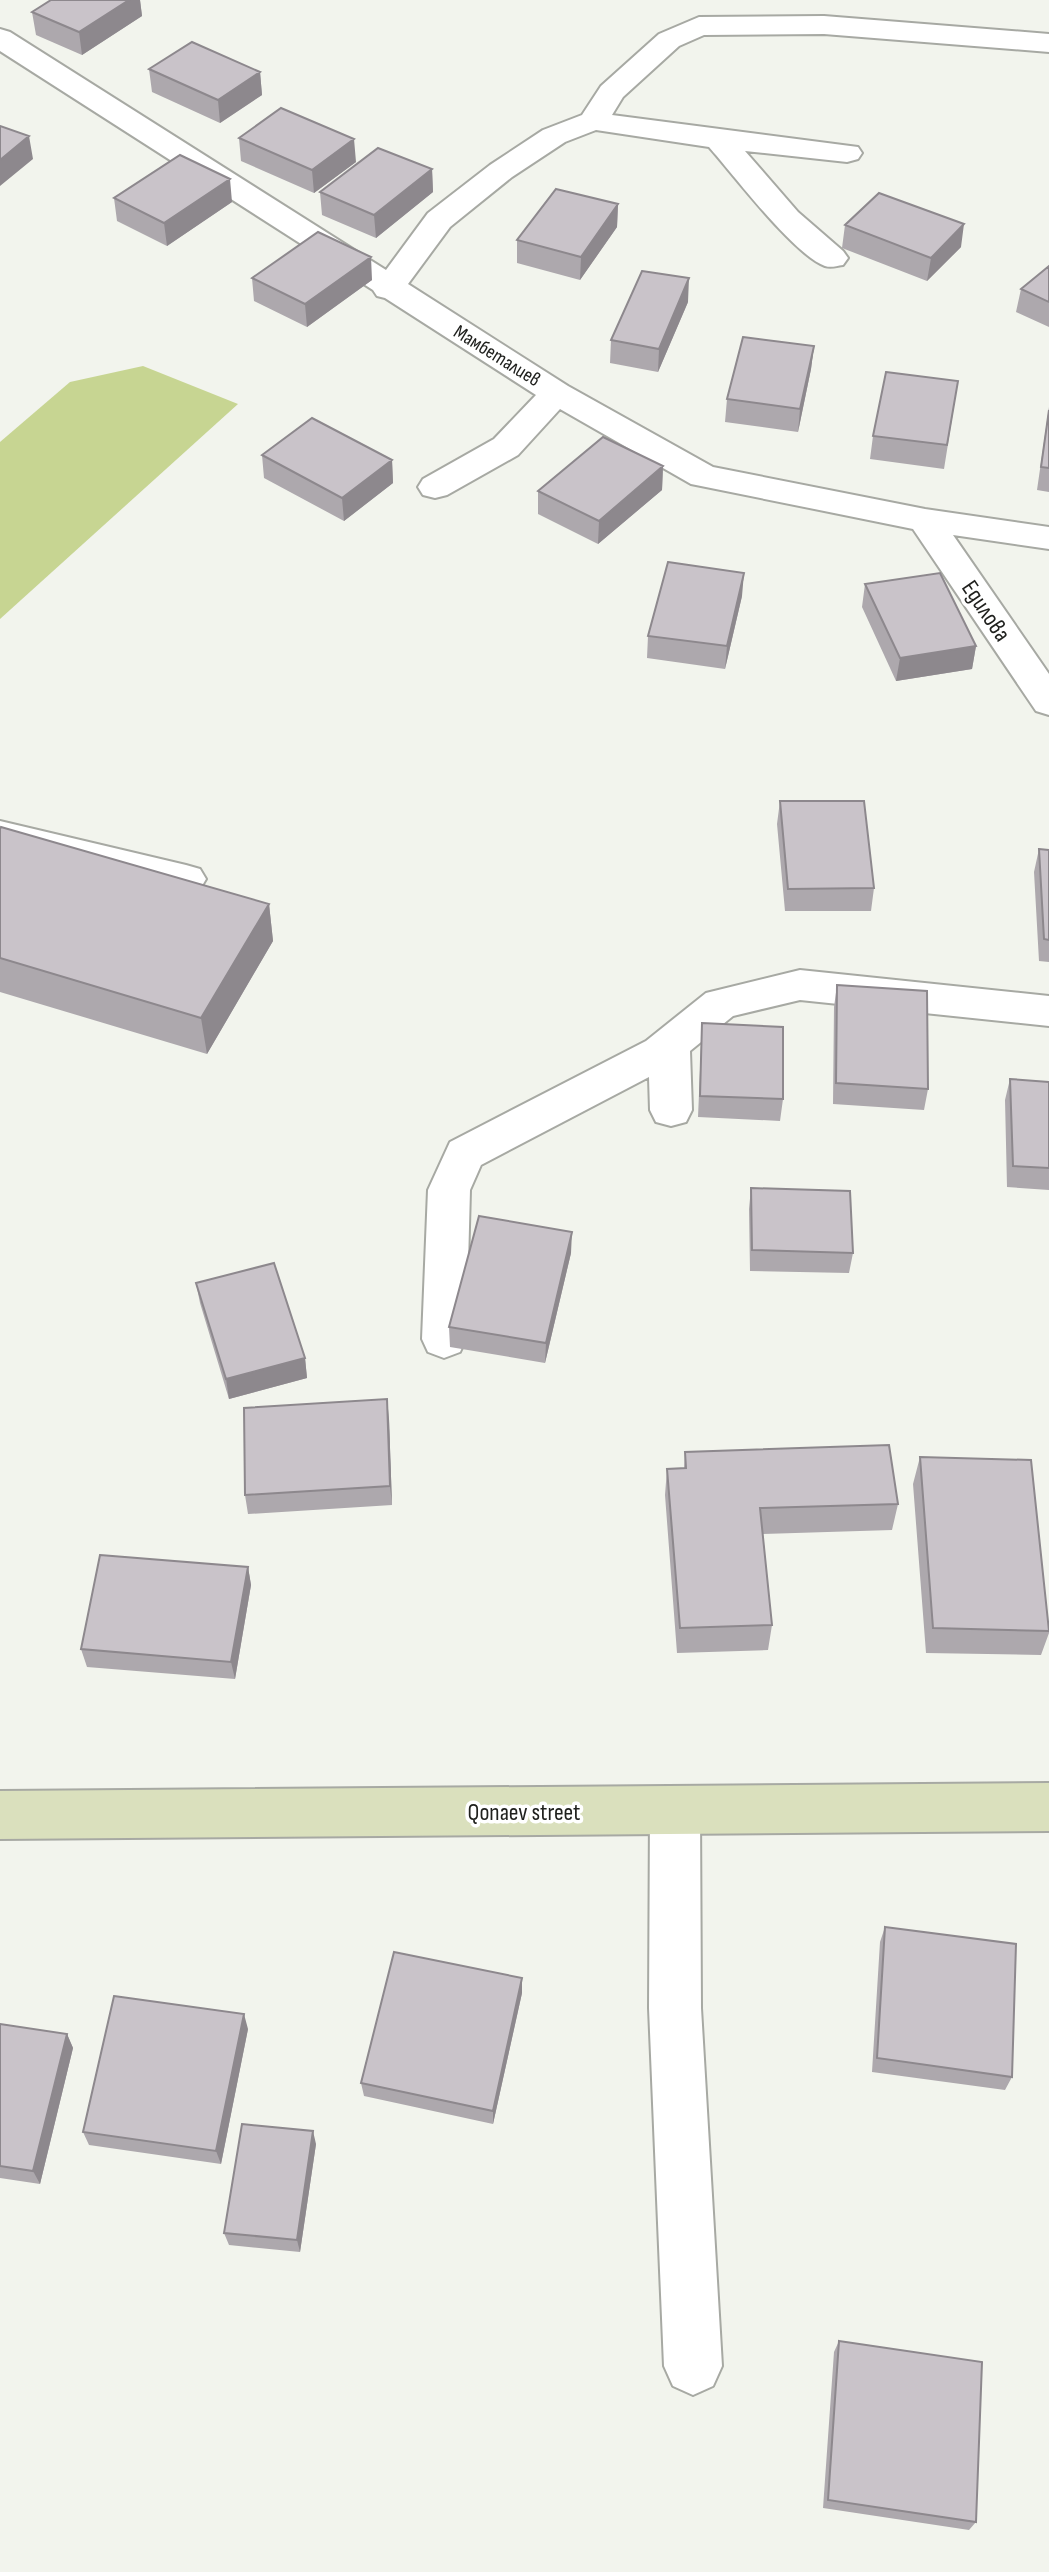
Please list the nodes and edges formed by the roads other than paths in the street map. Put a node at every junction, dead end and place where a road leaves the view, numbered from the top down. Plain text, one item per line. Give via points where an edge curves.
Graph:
1 (0, 38) edge
2 (1049, 43) edge
3 (593, 121) junction
4 (719, 139) junction
5 (847, 153) dead end
6 (832, 258) dead end
7 (388, 289) junction
8 (556, 393) junction
9 (435, 487) dead end
10 (925, 520) junction
11 (1049, 538) edge
12 (1049, 702) edge
13 (0, 835) edge
14 (186, 879) edge
15 (1049, 1011) edge
16 (669, 1046) junction
17 (671, 1110) dead end
18 (444, 1339) dead end
19 (1049, 1807) edge
20 (675, 1810) junction
21 (0, 1815) edge
22 (693, 2366) dead end

1 - 7 street, Мамбеталиев
2 - 3 street via 824,25 699,26 669,40 611,92
3 - 4 street
3 - 7 street via 554,136 439,220
4 - 5 street
4 - 6 street via 787,219
7 - 8 street, Мамбеталиев
8 - 9 street via 506,447
8 - 10 street, Мамбеталиев via 703,476
10 - 11 street, Мамбеталиев
10 - 12 street, Едилова
13 - 14 street
15 - 16 street via 800,985 720,1004
16 - 17 street
16 - 18 street via 465,1154 449,1190
19 - 20 main road, Qonaev street
20 - 21 main road, Qonaev street
20 - 22 street via 675,2008

